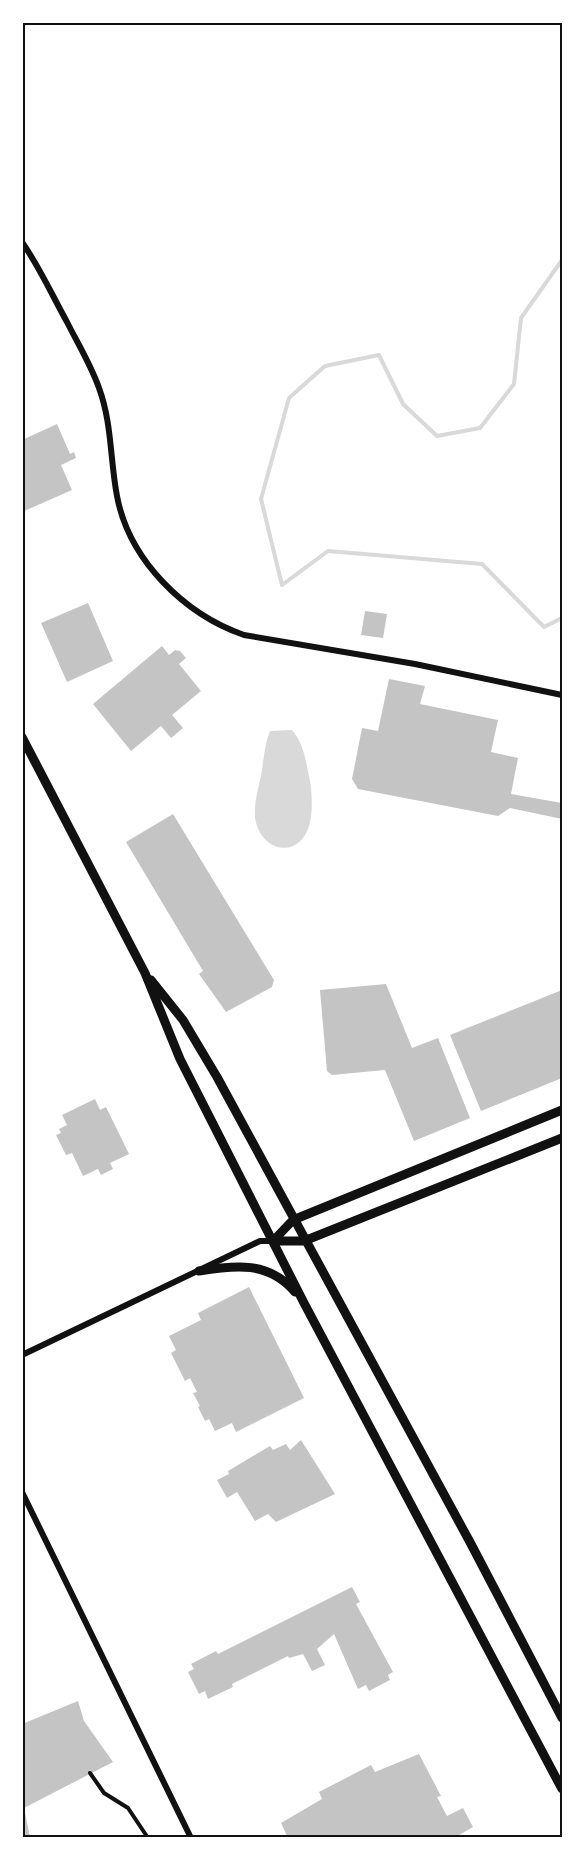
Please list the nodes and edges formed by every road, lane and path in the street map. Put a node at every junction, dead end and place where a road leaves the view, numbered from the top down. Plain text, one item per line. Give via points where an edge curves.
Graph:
1 (22, 242) edge
2 (562, 695) edge
3 (22, 736) edge
4 (145, 974) junction
5 (562, 1110) edge
6 (562, 1138) edge
7 (293, 1220) junction
8 (273, 1241) junction
9 (304, 1241) junction
10 (199, 1271) junction
11 (304, 1303) junction
12 (22, 1355) edge
13 (22, 1492) edge
14 (562, 1718) edge
15 (90, 1773) dead end
16 (562, 1789) edge
17 (148, 1838) edge
18 (191, 1838) edge

1 - 2 street via 37,264 99,388 117,498 131,536 158,576 192,609 244,635 415,664
3 - 4 main road
4 - 7 main road via 198,1043
4 - 8 main road via 180,1059
5 - 7 main road
6 - 9 main road
7 - 8 main road
7 - 9 main road
8 - 9 main road
8 - 10 street via 260,1241
8 - 11 main road
9 - 14 main road
10 - 11 main road via 237,1266 263,1269 291,1287
10 - 12 street
11 - 16 main road
13 - 18 street
15 - 17 lane via 104,1792 128,1808

